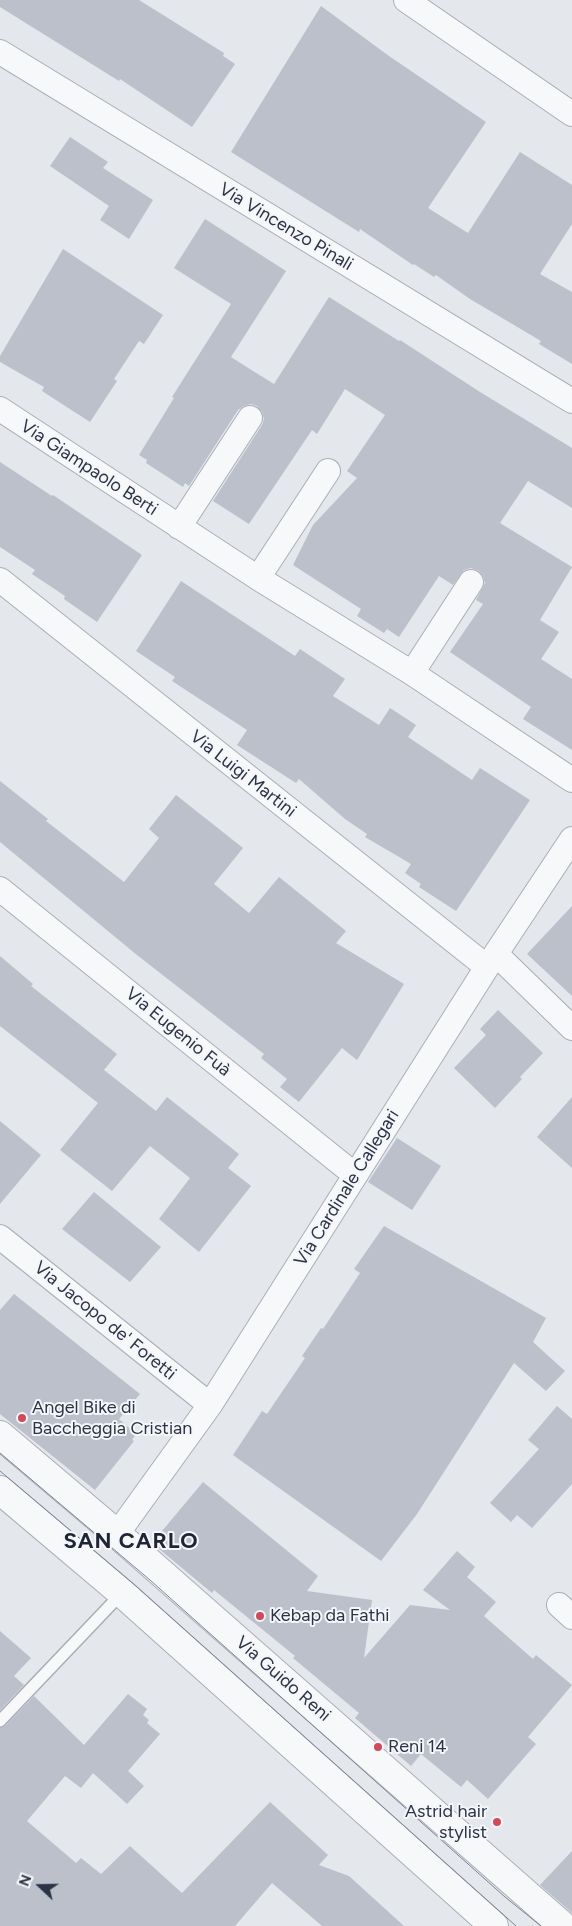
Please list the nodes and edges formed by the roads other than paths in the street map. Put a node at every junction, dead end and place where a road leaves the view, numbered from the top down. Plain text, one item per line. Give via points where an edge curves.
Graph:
1 (406, 0) edge
2 (0, 52) edge
3 (572, 114) edge
4 (572, 401) edge
5 (0, 409) edge
6 (250, 418) dead end
7 (328, 471) dead end
8 (179, 527) junction
9 (258, 578) junction
10 (0, 580) edge
11 (470, 582) dead end
12 (412, 673) junction
13 (572, 780) edge
14 (572, 839) edge
15 (0, 889) edge
16 (492, 961) junction
17 (572, 1028) edge
18 (355, 1175) junction
19 (0, 1237) edge
20 (210, 1405) junction
21 (0, 1436) edge
22 (0, 1490) edge
23 (117, 1534) junction
24 (122, 1593) junction
25 (0, 1721) edge
26 (494, 1926) edge
27 (563, 1926) edge

1 - 3 street
2 - 4 street, Via Vincenzo Pinali
5 - 8 street, Via Giampaolo Berti
6 - 8 street
7 - 9 street
8 - 9 street, Via Giampaolo Berti
9 - 12 street, Via Giampaolo Berti
10 - 16 street, Via Luigi Martini
11 - 12 street
12 - 13 street, Via Giampaolo Berti
14 - 16 street, Via Cardinale Callegari
15 - 18 street, Via Eugenio Fuà
16 - 17 street, Via Luigi Martini
16 - 18 street, Via Cardinale Callegari
18 - 20 street, Via Cardinale Callegari
19 - 20 street, Via Jacopo de' Foretti
20 - 23 street, Via Cardinale Callegari
21 - 23 street, Via Guido Reni
22 - 24 street
23 - 27 street, Via Guido Reni
24 - 25 lane
24 - 26 street

